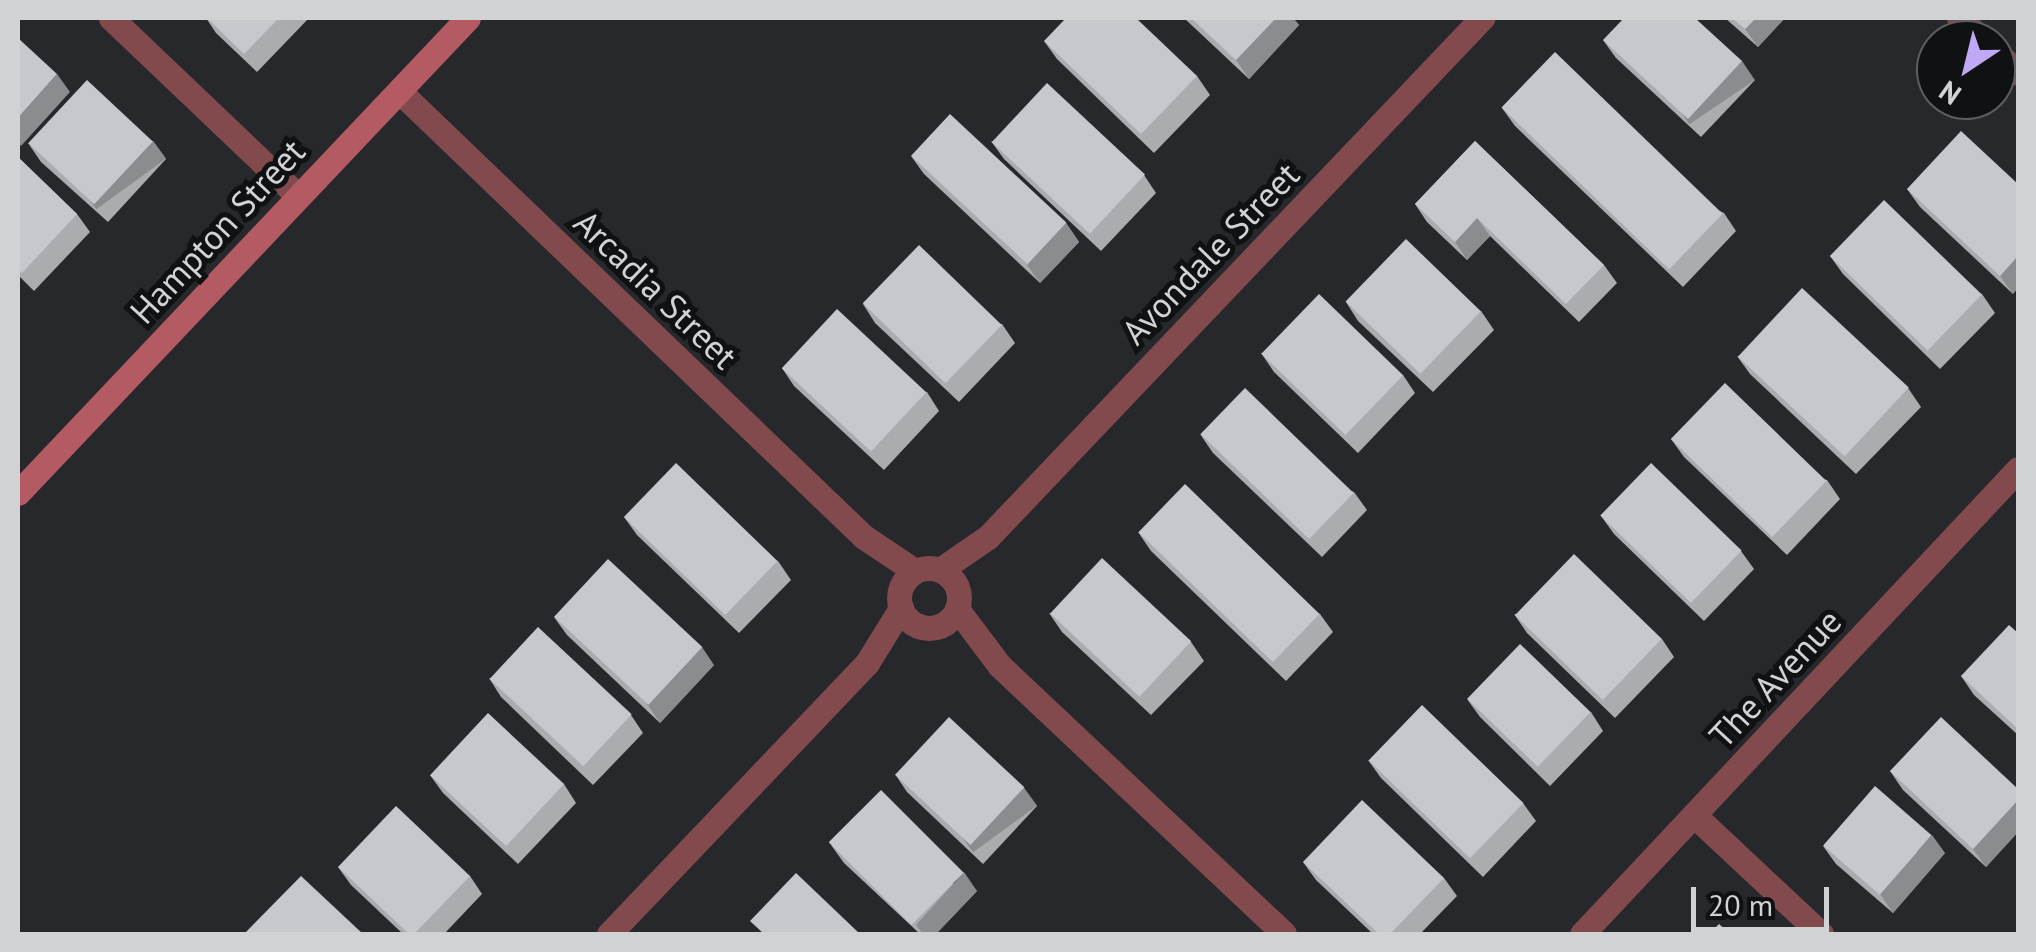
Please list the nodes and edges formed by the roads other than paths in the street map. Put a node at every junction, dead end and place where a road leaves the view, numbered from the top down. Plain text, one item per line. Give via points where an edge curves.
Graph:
1 (112, 18) edge
2 (468, 18) edge
3 (1482, 18) edge
4 (399, 92) junction
5 (298, 196) junction
6 (2018, 469) edge
7 (18, 493) edge
8 (929, 599) junction
9 (1695, 816) junction
10 (609, 934) edge
11 (1284, 934) edge
12 (1582, 934) edge
13 (1821, 934) edge

1 - 5 street
2 - 4 main road, Hampton Street
3 - 8 street, Avondale Street
4 - 5 main road, Hampton Street
4 - 8 street, Arcadia Street
5 - 7 main road, Hampton Street
6 - 9 street, The Avenue
8 - 10 street, Avondale Street
8 - 11 street, Arcadia Street
9 - 12 street, The Avenue
9 - 13 street

